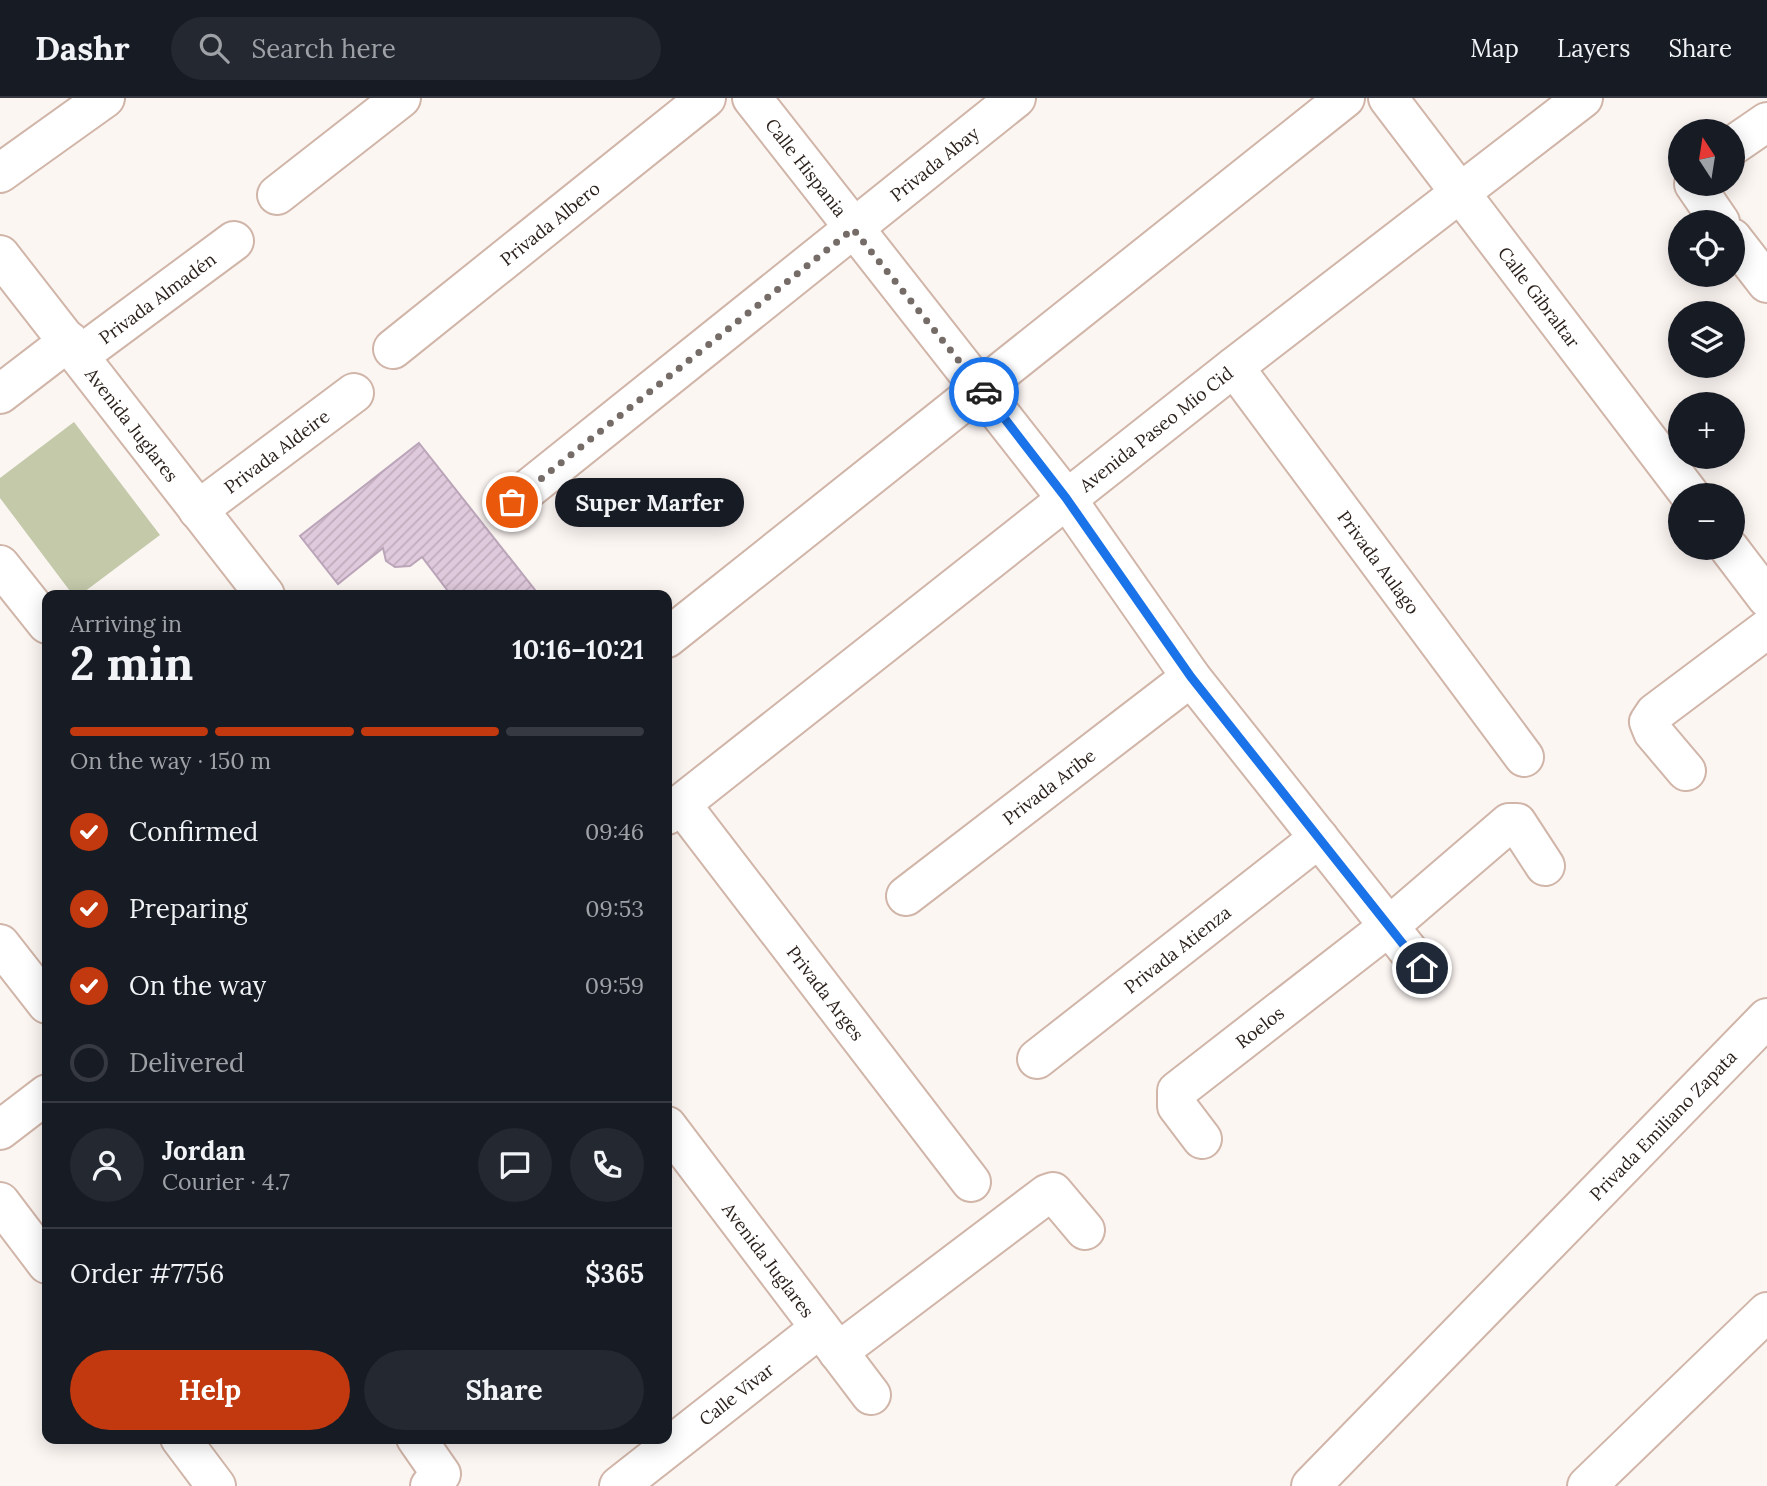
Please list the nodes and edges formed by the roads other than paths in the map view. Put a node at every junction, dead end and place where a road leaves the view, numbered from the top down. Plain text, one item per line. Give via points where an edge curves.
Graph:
1 (105, 98) edge
2 (401, 98) edge
3 (706, 98) edge
4 (752, 98) edge
5 (1016, 98) edge
6 (1345, 98) edge
7 (1388, 98) edge
8 (1583, 98) edge
9 (1767, 122) edge
10 (1745, 137) edge
11 (0, 173) edge
12 (1462, 193) junction
13 (277, 195) dead end
14 (853, 229) junction
15 (234, 241) dead end
16 (0, 254) edge
17 (1745, 255) edge
18 (1767, 283) edge
19 (74, 348) junction
20 (393, 349) dead end
21 (1234, 367) junction
22 (980, 387) junction
23 (354, 393) dead end
24 (0, 394) edge
25 (1680, 483) edge
26 (1066, 498) junction
27 (512, 502) dead end
28 (198, 510) junction
29 (1738, 560) edge
30 (0, 565) edge
31 (261, 590) edge
32 (1767, 598) edge
33 (42, 618) edge
34 (1767, 629) edge
35 (672, 634) edge
36 (1191, 677) junction
37 (1524, 757) dead end
38 (1686, 771) dead end
39 (674, 809) edge
40 (1319, 838) junction
41 (1545, 866) dead end
42 (906, 897) dead end
43 (1388, 927) junction
44 (0, 944) edge
45 (1422, 968) dead end
46 (42, 998) edge
47 (1767, 1018) edge
48 (1037, 1059) dead end
49 (42, 1098) edge
50 (0, 1130) edge
51 (672, 1133) edge
52 (1202, 1139) dead end
53 (971, 1182) dead end
54 (0, 1202) edge
55 (1085, 1230) dead end
56 (42, 1257) edge
57 (1767, 1312) edge
58 (829, 1340) junction
59 (871, 1395) dead end
60 (672, 1434) edge
61 (184, 1444) edge
62 (420, 1444) edge
63 (652, 1446) edge
64 (216, 1486) edge
65 (430, 1486) edge
66 (619, 1486) edge
67 (1311, 1486) edge
68 (1587, 1486) edge

1 - 11 street
2 - 13 street
3 - 20 street, Privada Albero
4 - 14 street, Calle Hispania
5 - 14 street, Privada Abay
6 - 22 street
7 - 12 street, Calle Gibraltar
8 - 12 street, Avenida Paseo Mio Cid
9 - 10 street
12 - 21 street, Avenida Paseo Mio Cid
12 - 25 street, Calle Gibraltar
14 - 22 street, Calle Hispania
14 - 27 street, Privada Abay
15 - 19 street, Privada Almadén
16 - 19 street, Avenida Juglares
17 - 18 street
19 - 24 street, Privada Almadén
19 - 28 street, Avenida Juglares
21 - 26 street, Avenida Paseo Mio Cid
21 - 37 street, Privada Aulago
22 - 26 street, Calle Hispania
22 - 35 street
23 - 28 street, Privada Aldeire
26 - 36 street, Calle Hispania
26 - 39 street, Avenida Paseo Mio Cid
28 - 31 street, Avenida Juglares
29 - 32 street
30 - 33 street
34 - 38 street via 1649,722
36 - 40 street, Calle Hispania
36 - 42 street, Privada Aribe
39 - 53 street, Privada Arges
40 - 43 street, Calle Hispania
40 - 48 street, Privada Atienza
41 - 43 street via 1513,821
43 - 45 street, Calle Hispania
43 - 52 street, Roelos via 1177,1091 1177,1106
44 - 46 street
47 - 67 street, Privada Emiliano Zapata
49 - 50 street
51 - 58 street, Avenida Juglares
54 - 56 street
55 - 58 street, Calle Vivar via 1053,1192 1047,1194
57 - 68 street
58 - 59 street, Avenida Juglares
58 - 60 street, Calle Vivar
61 - 64 street
62 - 65 street via 442,1474
63 - 66 street, Calle Vivar

